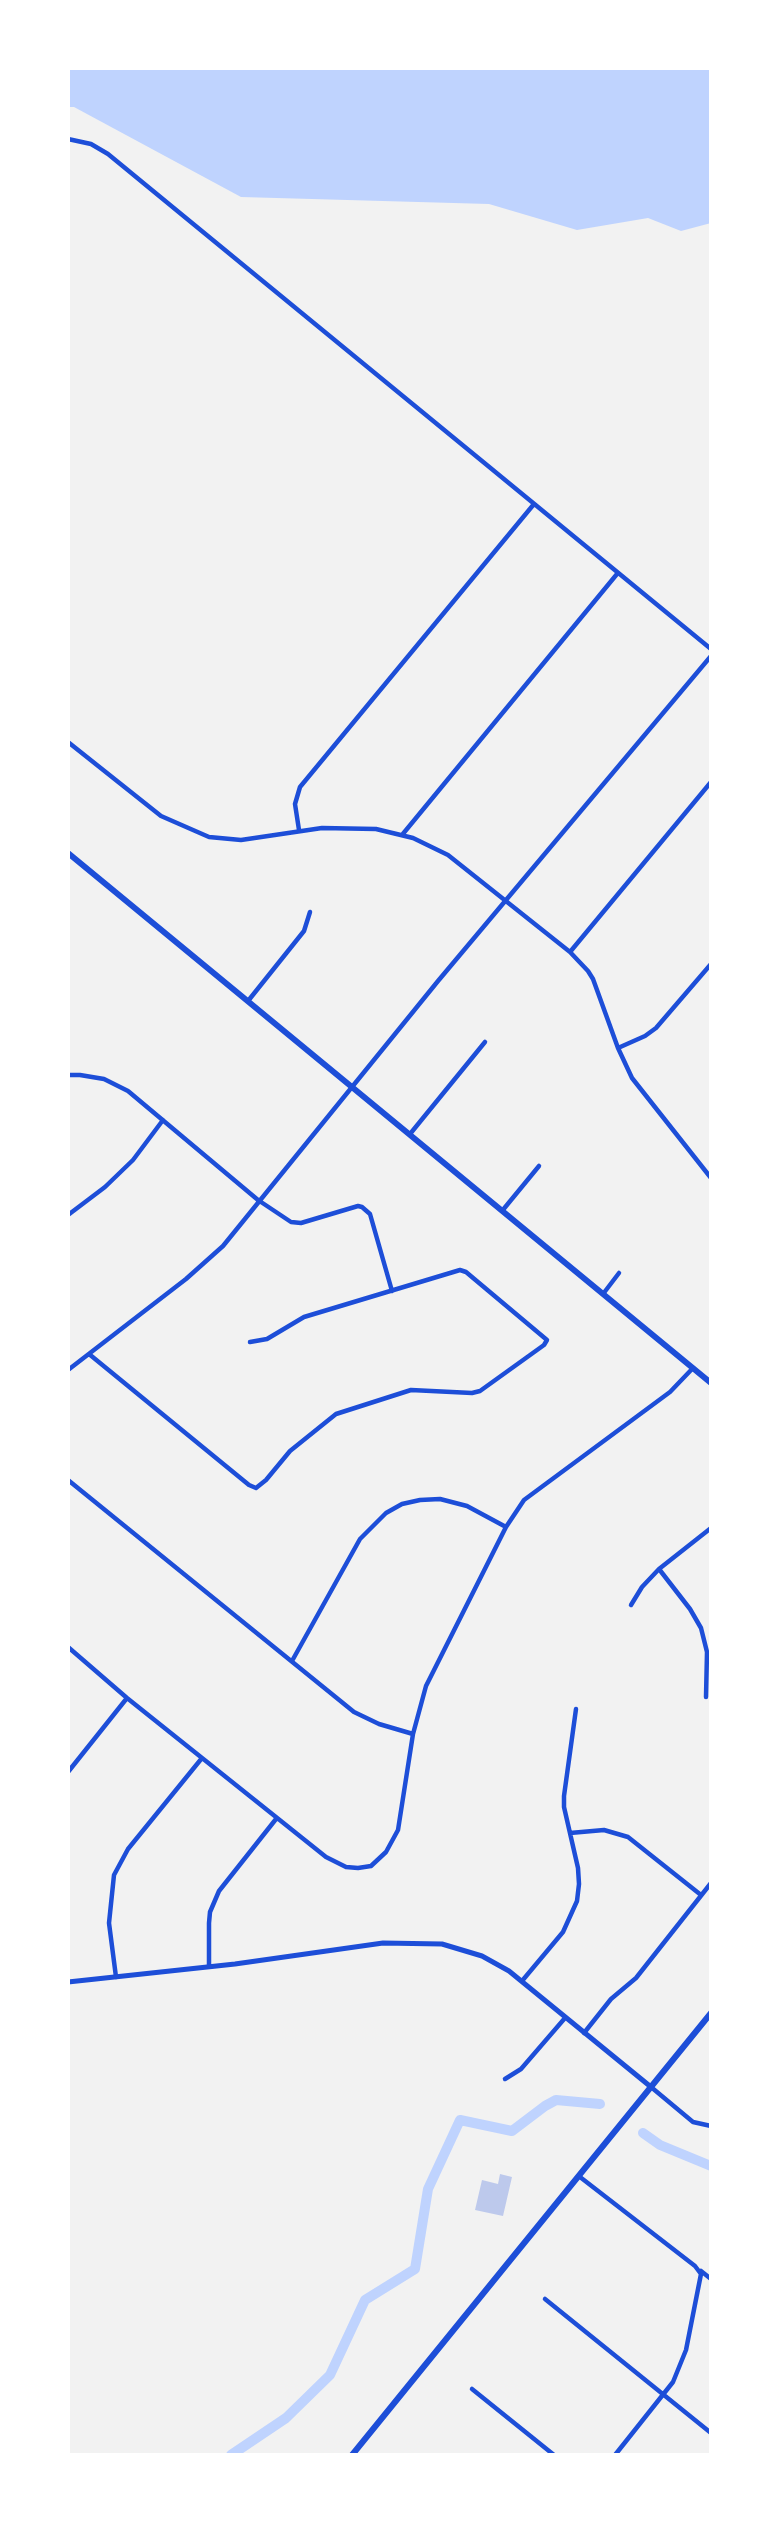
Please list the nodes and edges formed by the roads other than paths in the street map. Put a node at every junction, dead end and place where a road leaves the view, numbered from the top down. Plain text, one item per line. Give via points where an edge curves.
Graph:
1 (68, 139) edge
2 (534, 504) junction
3 (617, 574) junction
4 (711, 649) edge
5 (711, 656) edge
6 (68, 742) edge
7 (711, 782) edge
8 (299, 830) junction
9 (402, 835) junction
10 (68, 853) edge
11 (506, 900) junction
12 (310, 912) dead end
13 (570, 952) junction
14 (711, 964) edge
15 (248, 1001) junction
16 (485, 1042) dead end
17 (618, 1048) junction
18 (68, 1075) edge
19 (352, 1087) junction
20 (163, 1120) junction
21 (410, 1134) junction
22 (539, 1166) dead end
23 (711, 1178) edge
24 (258, 1199) junction
25 (502, 1211) junction
26 (68, 1215) edge
27 (619, 1273) dead end
28 (392, 1291) junction
29 (603, 1294) junction
30 (250, 1342) dead end
31 (89, 1354) junction
32 (693, 1368) junction
33 (68, 1370) edge
34 (711, 1383) edge
35 (68, 1480) edge
36 (506, 1527) junction
37 (711, 1528) edge
38 (659, 1569) junction
39 (631, 1605) dead end
40 (68, 1647) edge
41 (292, 1661) junction
42 (706, 1697) dead end
43 (127, 1698) junction
44 (576, 1709) dead end
45 (413, 1734) junction
46 (202, 1759) junction
47 (68, 1772) edge
48 (276, 1819) junction
49 (570, 1833) junction
50 (711, 1883) edge
51 (701, 1895) junction
52 (209, 1965) junction
53 (116, 1977) junction
54 (522, 1981) junction
55 (68, 1982) edge
56 (711, 2013) edge
57 (565, 2018) junction
58 (584, 2033) junction
59 (505, 2079) dead end
60 (651, 2087) junction
61 (711, 2126) edge
62 (580, 2177) junction
63 (701, 2272) junction
64 (711, 2278) edge
65 (545, 2299) dead end
66 (472, 2389) dead end
67 (663, 2396) junction
68 (711, 2433) edge
69 (352, 2455) edge
70 (554, 2455) edge
71 (615, 2455) edge

1 - 2 street via 108,154
2 - 3 street
2 - 8 street via 304,781 295,798
3 - 4 street
3 - 9 street
5 - 11 street
6 - 8 street via 152,810 193,832 232,840
7 - 13 street
8 - 9 street via 350,827
9 - 11 street via 448,855
10 - 15 main road
11 - 13 street
11 - 19 street
12 - 15 street via 304,931
13 - 17 street via 593,979
14 - 17 street via 656,1028
15 - 19 main road
16 - 21 street
17 - 23 street via 632,1078
18 - 20 street via 115,1083
19 - 21 main road
19 - 24 street
20 - 24 street
20 - 26 street via 133,1160
21 - 25 main road
22 - 25 street
24 - 28 street via 295,1223 362,1207 370,1214
24 - 31 street via 223,1246
25 - 29 main road
27 - 29 street
28 - 30 street via 304,1317 267,1339
28 - 31 street via 463,1270 544,1336 546,1343 480,1391 411,1390 336,1414 290,1451 258,1487 249,1485
29 - 32 main road
31 - 33 street
32 - 34 main road
32 - 36 street via 670,1392 524,1500
35 - 41 street
36 - 41 street via 467,1506 440,1499 402,1504 386,1513 360,1539
36 - 45 street via 426,1686
37 - 38 street
38 - 39 street
38 - 42 street via 701,1628 707,1652
40 - 43 street
41 - 45 street via 354,1712
43 - 46 street
43 - 47 street
44 - 49 street via 564,1796
45 - 48 street via 398,1830 386,1852 371,1866 339,1865
46 - 48 street
46 - 53 street via 128,1849 114,1875 108,1923
48 - 52 street via 219,1891 208,1923
49 - 51 street via 604,1830 628,1837
49 - 54 street via 579,1868 574,1911 563,1932
50 - 51 street
51 - 58 street via 636,1978 611,1999
52 - 53 street
52 - 54 street via 426,1943 482,1956
53 - 55 street
54 - 57 street
56 - 60 main road
57 - 58 street
57 - 59 street via 521,2069
58 - 60 street
60 - 61 street via 693,2122
60 - 62 main road
62 - 63 street
62 - 69 main road
63 - 64 street
63 - 67 street via 686,2350
65 - 67 street
66 - 70 street
67 - 68 street
67 - 71 street

